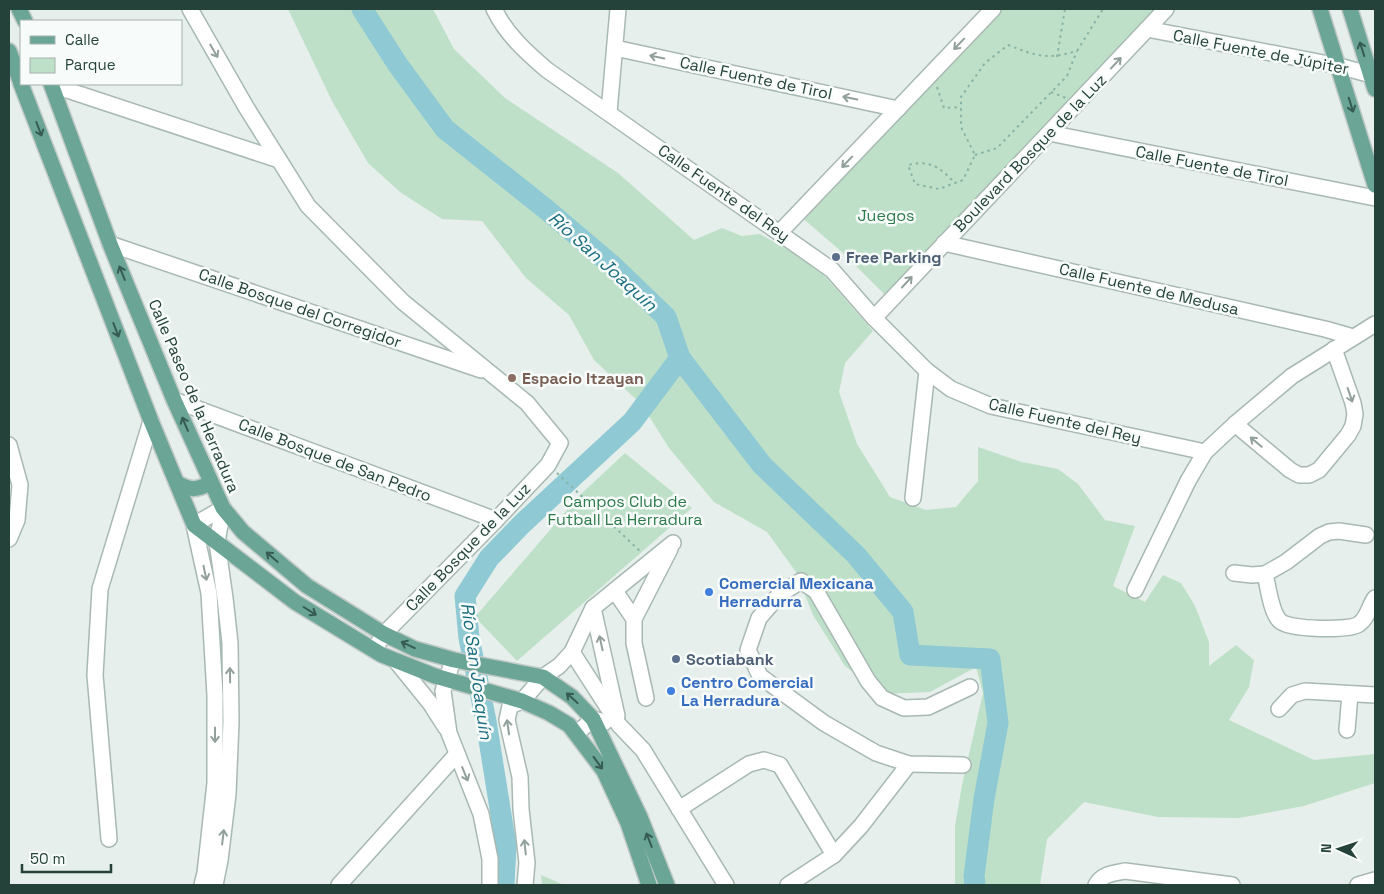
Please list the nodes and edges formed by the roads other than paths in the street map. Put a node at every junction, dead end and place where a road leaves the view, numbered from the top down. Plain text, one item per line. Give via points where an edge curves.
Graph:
1 (190, 9) edge
2 (494, 9) edge
3 (618, 9) edge
4 (993, 9) edge
5 (1166, 9) edge
6 (1320, 9) edge
7 (1350, 9) edge
8 (1148, 30) junction
9 (615, 48) junction
10 (9, 51) edge
11 (1339, 66) junction
12 (20, 80) edge
13 (1374, 80) edge
14 (22, 85) edge
15 (52, 85) edge
16 (55, 85) edge
17 (898, 108) junction
18 (609, 112) junction
19 (1049, 133) junction
20 (279, 160) junction
21 (1375, 185) edge
22 (1375, 198) edge
23 (780, 232) junction
24 (944, 243) junction
25 (110, 244) junction
26 (874, 318) junction
27 (1375, 324) edge
28 (1353, 337) junction
29 (1334, 349) junction
30 (927, 371) junction
31 (490, 373) junction
32 (174, 400) junction
33 (151, 421) junction
34 (1235, 424) junction
35 (9, 445) edge
36 (1205, 452) junction
37 (177, 483) junction
38 (211, 483) junction
39 (913, 498) dead end
40 (223, 508) junction
41 (496, 520) junction
42 (194, 526) junction
43 (1366, 535) dead end
44 (9, 539) edge
45 (217, 542) junction
46 (1234, 573) dead end
47 (1265, 574) junction
48 (1135, 590) dead end
49 (615, 591) junction
50 (1375, 598) edge
51 (593, 608) junction
52 (634, 619) junction
53 (384, 634) junction
54 (374, 650) junction
55 (572, 652) junction
56 (454, 660) junction
57 (396, 661) junction
58 (543, 676) junction
59 (448, 680) junction
60 (970, 687) dead end
61 (1350, 694) junction
62 (1375, 695) edge
63 (646, 698) dead end
64 (521, 700) junction
65 (1279, 709) dead end
66 (593, 719) junction
67 (619, 725) junction
68 (1347, 730) dead end
69 (449, 733) junction
70 (576, 734) junction
71 (456, 754) junction
72 (909, 764) junction
73 (963, 765) dead end
74 (679, 809) junction
75 (109, 839) dead end
76 (834, 856) junction
77 (1375, 880) edge
78 (202, 885) edge
79 (215, 885) edge
80 (340, 885) edge
81 (490, 885) edge
82 (525, 885) edge
83 (649, 885) edge
84 (667, 885) edge
85 (726, 885) edge
86 (788, 885) edge
87 (1096, 885) edge
88 (1232, 885) edge
89 (1358, 885) edge

1 -> 20 street
2 - 18 street, Calle Fuente del Rey via 521,47 547,70
3 - 9 street
4 -> 17 street
5 - 8 street, Boulevard Bosque de la Luz
6 - 11 main road
13 -> 7 main road
8 - 11 street, Calle Fuente de Júpiter
19 -> 8 street, Boulevard Bosque de la Luz
17 -> 9 street, Calle Fuente de Tirol
9 - 18 street
10 - 12 main road
11 - 13 street, Calle Fuente de Júpiter
11 -> 21 main road
14 -> 33 main road
15 - 25 main road, Calle Paseo de la Herradura
16 - 20 street
17 -> 23 street
18 - 23 street, Calle Fuente del Rey
19 - 22 street, Calle Fuente de Tirol
19 - 24 street, Boulevard Bosque de la Luz
20 - 31 street via 308,206 403,302
23 - 26 street, Calle Fuente del Rey via 832,270
26 -> 24 street, Boulevard Bosque de la Luz
24 - 28 street, Calle Fuente de Medusa
25 - 31 street, Calle Bosque del Corregidor
32 -> 25 main road, Calle Paseo de la Herradura
26 - 30 street, Calle Fuente del Rey
27 - 28 street
28 - 29 street
29 - 34 street via 1292,376
29 -> 34 street via 1355,414 1348,435 1319,470 1299,475
30 - 36 street, Calle Fuente del Rey via 951,389 991,406
30 - 39 street
31 - 41 street, Calle Bosque de la Luz via 527,403 560,443 548,465
38 -> 32 main road, Calle Paseo de la Herradura
32 - 41 street, Calle Bosque de San Pedro
33 - 37 main road
33 - 75 street via 100,589 95,675
34 - 36 street
35 - 44 street via 20,484 17,520
36 - 48 street
37 - 38 main road via 191,489
37 - 42 main road
38 - 40 main road, Calle Paseo de la Herradura
40 - 42 street
40 - 45 street
53 -> 40 main road, Calle Paseo de la Herradura via 307,586 244,532
41 - 53 street, Calle Bosque de la Luz
42 - 45 main road
42 -> 78 street via 209,593 215,695 215,783
43 - 47 street via 1329,532
45 -> 54 main road via 295,602
79 -> 45 street via 228,794 231,722 230,642
46 - 47 street
47 - 50 street via 1275,614 1289,626 1357,626 1364,620
49 - 51 street
49 - 52 street
49 - 52 street via 673,543
51 - 55 street
67 -> 51 street
52 - 63 street via 634,643
53 - 54 street, Calle Bosque de la Luz
56 -> 53 main road, Calle Paseo de la Herradura via 415,649
54 - 57 main road
55 - 58 street
55 - 67 street
56 - 58 main road, Calle Paseo de la Herradura
56 - 59 street
57 - 59 main road
57 - 69 street
58 - 64 street
66 -> 58 main road, Calle Paseo de la Herradura via 572,697
59 - 64 main road
59 - 69 street via 444,698
60 - 72 street via 928,707 904,708 882,698 868,681 816,591 800,581 780,594 759,618 748,650 760,676 824,723 876,753
61 - 62 street
61 - 65 street via 1305,691 1292,695
61 - 68 street
64 - 70 main road via 569,725
82 -> 64 street via 527,863 520,777 507,720 510,706
66 - 67 street
66 - 70 street
84 -> 66 main road, Calle Paseo de la Herradura via 640,817
67 - 74 street via 643,750
69 - 71 street
70 -> 83 main road via 604,771 628,823
71 - 80 street
71 -> 81 street via 481,814 490,859
72 - 73 street
72 - 76 street
74 - 76 street via 749,764 764,760 780,765
74 - 85 street
76 - 86 street
77 - 89 street
87 - 88 street via 1099,879 1125,871

